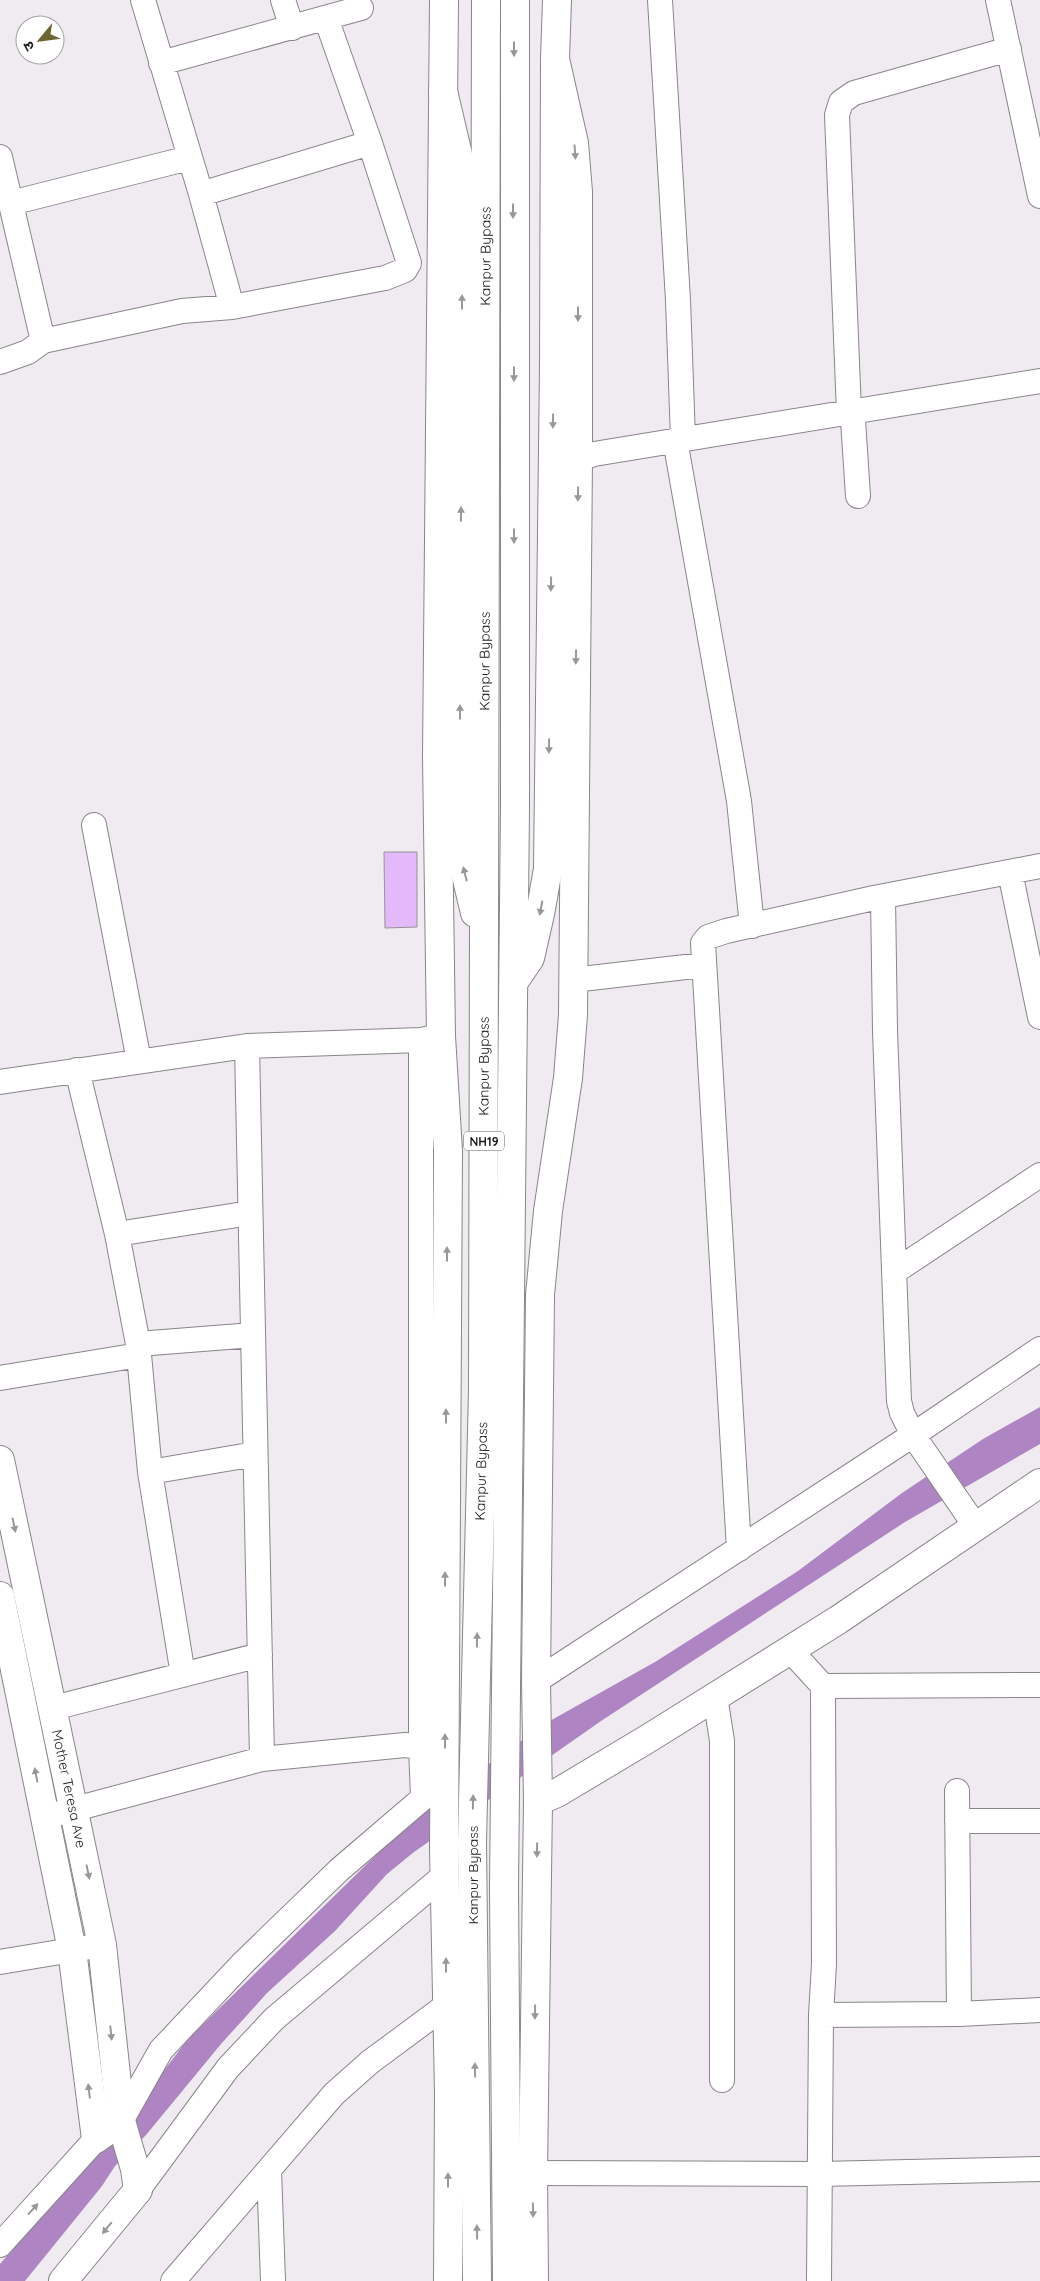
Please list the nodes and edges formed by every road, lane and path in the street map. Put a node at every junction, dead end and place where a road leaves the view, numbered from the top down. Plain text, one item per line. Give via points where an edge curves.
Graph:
1 (143, 0) edge
2 (283, 0) edge
3 (444, 0) edge
4 (486, 0) edge
5 (515, 0) edge
6 (557, 0) edge
7 (660, 0) edge
8 (998, 0) edge
9 (361, 8) dead end
10 (326, 18) junction
11 (292, 28) junction
12 (1009, 49) junction
13 (555, 59) junction
14 (161, 63) junction
15 (443, 91) junction
16 (370, 143) junction
17 (0, 157) edge
18 (189, 158) junction
19 (201, 194) junction
20 (1040, 196) edge
21 (11, 203) junction
22 (232, 307) junction
23 (43, 341) junction
24 (0, 362) edge
25 (1040, 381) edge
26 (849, 412) junction
27 (679, 439) junction
28 (578, 459) junction
29 (858, 496) dead end
30 (94, 825) dead end
31 (1040, 866) edge
32 (1010, 872) junction
33 (883, 897) junction
34 (752, 926) junction
35 (485, 955) junction
36 (703, 965) junction
37 (573, 980) junction
38 (512, 983) junction
39 (1040, 1017) edge
40 (431, 1038) junction
41 (246, 1046) junction
42 (139, 1061) junction
43 (77, 1070) junction
44 (0, 1082) edge
45 (1040, 1175) edge
46 (250, 1213) junction
47 (117, 1234) junction
48 (894, 1272) junction
49 (253, 1335) junction
50 (138, 1349) junction
51 (1040, 1349) edge
52 (0, 1378) edge
53 (913, 1435) junction
54 (255, 1454) junction
55 (0, 1460) edge
56 (150, 1472) junction
57 (1040, 1483) edge
58 (976, 1527) junction
59 (739, 1549) junction
60 (0, 1596) edge
61 (790, 1650) junction
62 (260, 1655) junction
63 (183, 1675) junction
64 (536, 1681) junction
65 (1040, 1685) edge
66 (823, 1686) junction
67 (715, 1696) junction
68 (53, 1708) junction
69 (421, 1747) junction
70 (262, 1759) junction
71 (438, 1789) junction
72 (957, 1791) dead end
73 (538, 1793) junction
74 (75, 1809) junction
75 (45, 1817) junction
76 (1040, 1820) edge
77 (957, 1821) junction
78 (445, 1861) junction
79 (102, 1945) junction
80 (72, 1950) junction
81 (0, 1962) edge
82 (447, 2005) junction
83 (1040, 2010) edge
84 (958, 2014) junction
85 (821, 2015) junction
86 (722, 2080) dead end
87 (122, 2125) junction
88 (96, 2139) junction
89 (1040, 2169) edge
90 (269, 2170) junction
91 (533, 2173) junction
92 (820, 2174) junction
93 (136, 2180) junction
94 (0, 2245) edge
95 (64, 2281) edge
96 (173, 2281) edge
97 (274, 2281) edge
98 (448, 2281) edge
99 (477, 2281) edge
100 (507, 2281) edge
101 (534, 2281) edge
102 (819, 2281) edge

1 - 14 street
2 - 11 street
3 - 15 main road
4 - 35 main road, Kanpur Bypass / NH19
5 -> 38 main road, Kanpur Bypass / NH19
6 - 13 main road
7 - 27 street via 678,300
8 - 12 street
9 - 10 street
10 - 11 street
10 - 16 street
11 - 14 street
12 - 20 street
12 - 26 street via 854,92 841,102 837,115
13 -> 28 main road via 574,143 578,192
13 -> 38 main road via 548,869 530,958
14 - 18 street
35 -> 15 main road via 460,850 461,196 458,155
15 - 40 main road
16 - 19 street
16 - 22 street via 409,263 405,270 385,278
17 - 21 street
18 - 19 street
18 - 21 street
19 - 22 street
21 - 23 street
22 - 23 street via 182,311
23 - 24 street via 28,352
25 - 26 street
26 - 27 street
26 - 29 street via 854,420
27 - 28 street
27 - 34 street via 739,801
28 -> 37 main road
30 - 42 street
31 - 32 street
32 - 33 street
32 - 39 street
33 - 34 street
33 - 48 street
34 - 36 street via 708,937 703,943
99 -> 35 main road, Kanpur Bypass / NH19 via 472,1842 483,1390
36 - 37 street
36 - 59 street
37 - 64 main road via 568,1078 548,1211 540,1295
38 - 100 main road, Kanpur Bypass / NH19 via 504,1888
40 - 41 street
40 - 69 street
71 -> 40 main road via 448,1152
41 - 42 street
41 - 46 street
42 - 43 street
43 - 44 street
43 - 47 street
45 - 48 street
46 - 47 street
46 - 49 street
47 - 50 street
48 - 53 street via 899,1401
49 - 50 street
49 - 54 street
50 - 52 street
50 - 56 street
51 - 53 street
53 - 58 street
53 - 59 street
54 - 56 street
54 - 62 street
55 -> 68 main road, Mother Teresa Ave
56 - 63 street
57 - 58 main road
58 - 61 main road
59 - 64 street
75 -> 60 main road
61 - 66 street
61 - 67 main road
62 - 63 street
62 - 70 street
63 - 68 street
64 - 73 main road
65 - 66 street
66 - 85 street via 824,1964
67 - 73 main road via 557,1793
67 - 86 street via 722,1741
68 - 74 main road, Mother Teresa Ave
69 - 70 street via 405,1745
69 - 71 street
70 - 74 street
71 - 78 main road
71 - 87 street via 332,1876 161,2050
72 - 77 street
73 -> 91 main road
74 - 75 street
74 -> 79 main road, Mother Teresa Ave
75 - 80 main road
76 - 77 street
77 - 84 street
82 -> 78 main road
78 - 93 street via 274,2019 228,2068
79 - 80 street
79 -> 87 main road, Mother Teresa Ave
80 - 81 street
88 -> 80 main road
82 - 90 street via 370,2062 334,2094
98 -> 82 main road
83 - 84 street
84 - 85 street
85 - 92 street
87 - 88 main road
87 - 93 main road, Mother Teresa Ave
94 -> 88 street
89 - 92 street
90 - 96 street
90 - 97 street
91 - 92 street
91 -> 101 main road
92 - 102 street
93 -> 95 main road

